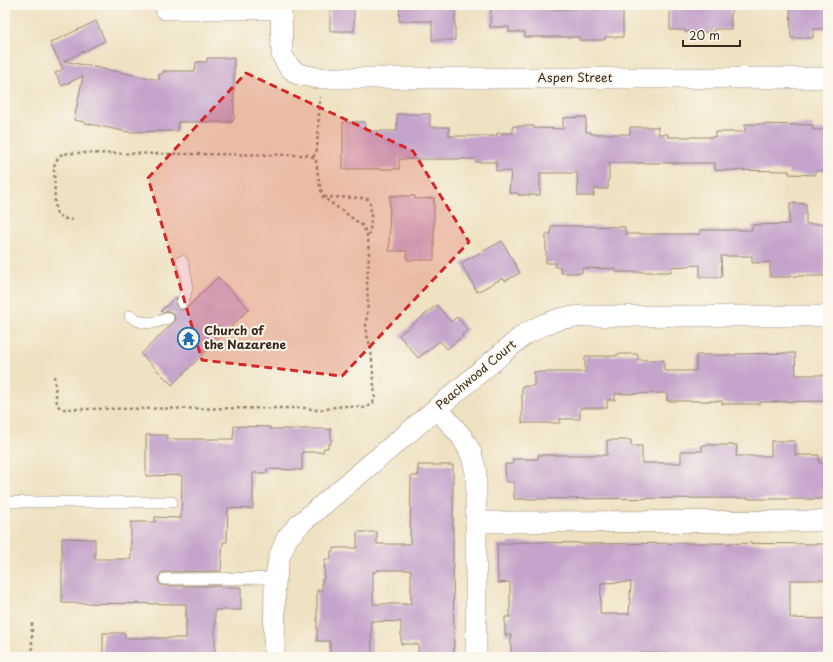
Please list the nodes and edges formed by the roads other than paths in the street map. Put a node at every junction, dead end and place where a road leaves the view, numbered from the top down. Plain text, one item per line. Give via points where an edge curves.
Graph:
1 (281, 7) edge
2 (166, 9) dead end
3 (828, 78) edge
4 (182, 261) dead end
5 (182, 302) dead end
6 (130, 316) dead end
7 (828, 316) edge
8 (168, 318) dead end
9 (437, 408) junction
10 (5, 502) edge
11 (172, 502) dead end
12 (828, 521) edge
13 (476, 522) junction
14 (276, 578) junction
15 (165, 579) dead end
16 (274, 657) edge
17 (476, 657) edge

1 - 2 street
1 - 3 street, Aspen Street via 282,55 289,67 298,74 321,78
4 - 5 lane via 188,285
6 - 8 lane via 149,323
7 - 9 street, Peachwood Court via 562,318 525,334
9 - 13 street via 462,437 471,453 476,472
9 - 14 street, Peachwood Court via 301,523 287,538 279,558
10 - 11 lane
12 - 13 street
13 - 17 street
14 - 15 lane
14 - 16 street, Peachwood Court

